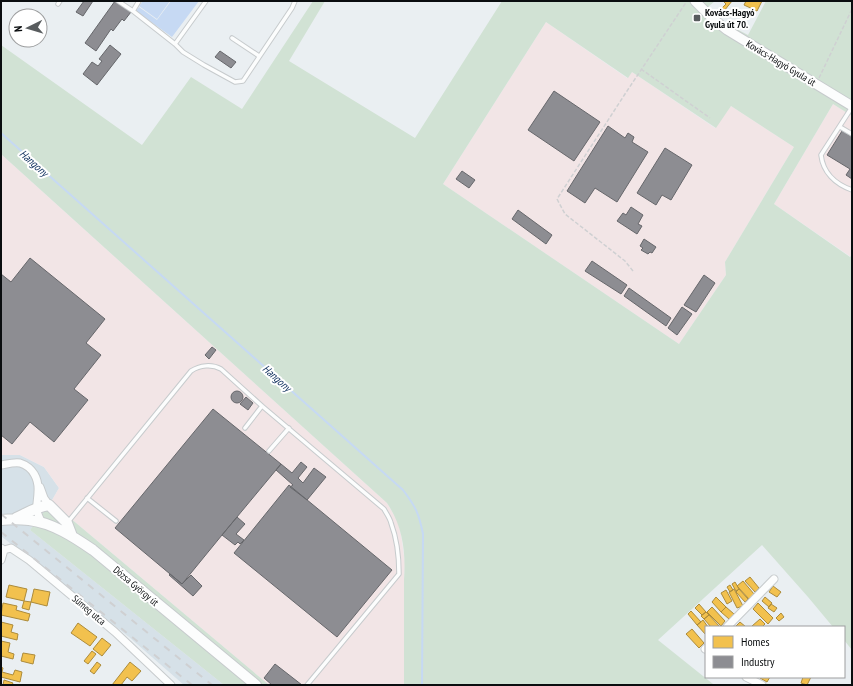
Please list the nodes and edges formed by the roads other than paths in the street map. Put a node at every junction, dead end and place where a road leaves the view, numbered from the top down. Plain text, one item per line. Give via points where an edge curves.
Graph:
1 (118, 1) edge
2 (139, 1) edge
3 (206, 1) edge
4 (295, 1) edge
5 (695, 1) edge
6 (133, 11) junction
7 (232, 38) dead end
8 (175, 44) junction
9 (260, 56) junction
10 (852, 106) edge
11 (840, 127) junction
12 (852, 134) edge
13 (852, 190) edge
14 (262, 406) junction
15 (245, 428) dead end
16 (288, 428) junction
17 (269, 451) dead end
18 (1, 465) edge
19 (38, 483) junction
20 (87, 498) junction
21 (49, 505) junction
22 (37, 507) junction
23 (14, 519) junction
24 (1, 520) edge
25 (116, 521) dead end
26 (42, 523) junction
27 (67, 523) junction
28 (72, 536) junction
29 (2, 549) edge
30 (1, 560) edge
31 (774, 579) dead end
32 (728, 626) edge
33 (748, 678) edge
34 (171, 685) edge
35 (256, 685) edge
36 (307, 685) edge
37 (762, 685) edge

1 - 6 lane
2 - 6 lane
3 - 8 lane
4 - 9 lane
5 - 10 street, Kovács-Hagyó Gyula út via 727,30
6 - 8 lane
7 - 9 lane
8 - 9 lane via 183,52 235,82 243,81
10 - 11 lane
11 - 12 lane
11 - 13 lane via 821,155 822,161 829,176
14 - 15 lane
14 - 16 lane
14 - 20 lane via 222,368 208,366 191,371
16 - 17 lane
16 - 36 lane via 384,509 391,522 398,557 399,574
18 - 19 street via 20,463 27,466 36,476
19 - 21 street
19 - 22 street
20 - 25 lane
20 - 27 lane
21 - 22 main road
21 - 27 main road
22 - 23 main road
22 - 26 street
23 - 24 main road, Dózsa György út
23 - 26 main road, Dózsa György út
26 - 28 main road, Dózsa György út
27 - 28 main road
28 - 35 main road, Dózsa György út via 93,550
29 - 30 street
29 - 34 street, Sümeg utca via 11,548 29,560 116,632
31 - 32 street
33 - 37 street

